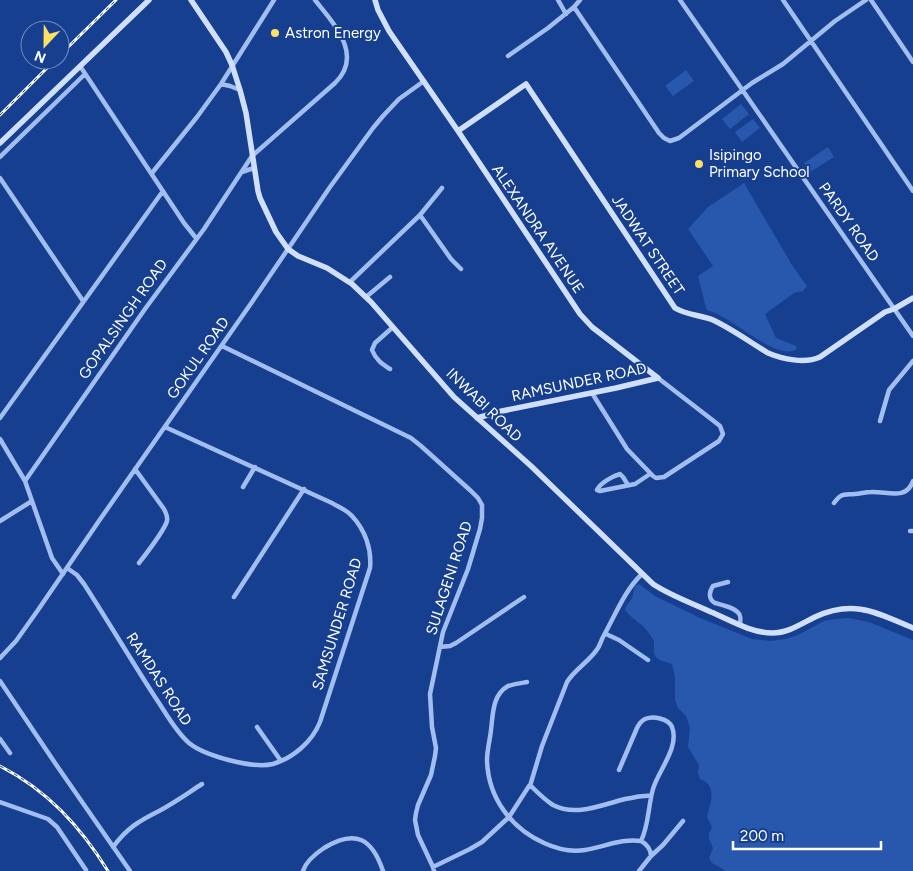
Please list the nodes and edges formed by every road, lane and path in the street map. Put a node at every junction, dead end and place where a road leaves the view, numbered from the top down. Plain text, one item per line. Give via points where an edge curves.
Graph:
1 (191, 0) edge
2 (274, 0) edge
3 (314, 0) edge
4 (375, 0) edge
5 (558, 0) edge
6 (580, 0) edge
7 (680, 0) edge
8 (783, 0) edge
9 (866, 0) edge
10 (872, 1) edge
11 (147, 2) edge
12 (574, 7) junction
13 (566, 14) junction
14 (811, 41) junction
15 (508, 56) dead end
16 (913, 62) edge
17 (232, 65) junction
18 (80, 66) junction
19 (84, 74) junction
20 (424, 81) junction
21 (221, 84) junction
22 (240, 90) junction
23 (742, 90) junction
24 (458, 131) junction
25 (0, 143) edge
26 (0, 156) edge
27 (252, 156) junction
28 (254, 168) junction
29 (242, 172) junction
30 (152, 173) junction
31 (0, 178) edge
32 (442, 188) dead end
33 (163, 191) junction
34 (913, 191) edge
35 (420, 215) junction
36 (196, 238) junction
37 (288, 249) junction
38 (461, 269) dead end
39 (390, 277) dead end
40 (350, 282) junction
41 (366, 297) junction
42 (913, 298) edge
43 (83, 301) junction
44 (894, 309) junction
45 (393, 327) junction
46 (913, 336) edge
47 (222, 346) junction
48 (913, 361) edge
49 (390, 369) dead end
50 (658, 378) junction
51 (592, 393) junction
52 (0, 418) edge
53 (477, 418) junction
54 (880, 421) dead end
55 (165, 427) junction
56 (0, 439) edge
57 (255, 467) junction
58 (135, 469) junction
59 (650, 474) junction
60 (25, 481) junction
61 (913, 481) edge
62 (628, 485) junction
63 (243, 487) dead end
64 (304, 489) junction
65 (32, 501) junction
66 (834, 503) dead end
67 (0, 521) edge
68 (140, 563) dead end
69 (67, 568) junction
70 (63, 574) junction
71 (642, 574) junction
72 (728, 582) dead end
73 (234, 597) dead end
74 (524, 597) dead end
75 (740, 624) junction
76 (913, 628) edge
77 (606, 634) junction
78 (440, 647) junction
79 (0, 658) edge
80 (648, 660) dead end
81 (0, 681) edge
82 (527, 682) dead end
83 (257, 727) dead end
84 (310, 738) joint
85 (0, 740) edge
86 (10, 753) dead end
87 (281, 761) junction
88 (619, 770) dead end
89 (202, 784) dead end
90 (530, 786) junction
91 (651, 796) junction
92 (0, 802) edge
93 (509, 817) junction
94 (683, 821) dead end
95 (641, 841) junction
96 (113, 847) junction
97 (651, 856) junction
98 (433, 869) edge
99 (86, 870) edge
100 (130, 871) edge
101 (303, 871) edge
102 (384, 871) edge
103 (639, 871) edge

1 - 17 street, INWABI ROAD
2 - 17 street
3 - 27 street, GOPALSINGH ROAD via 343,40 348,57 346,68 335,83
4 - 20 street, ALEXANDRA AVENUE via 389,31
5 - 13 street
6 - 12 street
7 - 23 street, PARDY ROAD
8 - 14 street
9 - 14 street
10 - 16 street
11 - 18 street
12 - 13 street
12 - 23 street via 659,133 670,141 679,138
13 - 15 street
14 - 23 street via 783,64
14 - 34 street
17 - 21 street
17 - 22 street, INWABI ROAD
18 - 19 street
18 - 25 street
19 - 26 street
19 - 30 street
20 - 24 street, ALEXANDRA AVENUE
20 - 37 street, GOKUL ROAD via 399,99 376,124
21 - 22 street
21 - 30 street
22 - 27 street, INWABI ROAD
23 - 44 street, PARDY ROAD
24 - 44 street, JADWAT STREET via 526,84 675,308 711,319 774,356 815,359
24 - 50 street, ALEXANDRA AVENUE via 580,314
27 - 28 street, INWABI ROAD
27 - 29 street, GOPALSINGH ROAD
28 - 29 street
28 - 37 street, INWABI ROAD via 260,198
29 - 36 street, GOPALSINGH ROAD
30 - 33 street
31 - 43 street
32 - 35 street
33 - 36 street
33 - 43 street
35 - 38 street
35 - 40 street
36 - 60 street, GOPALSINGH ROAD
37 - 40 street, INWABI ROAD
37 - 47 street, GOKUL ROAD
39 - 41 street
40 - 41 street, INWABI ROAD
41 - 45 street, INWABI ROAD
42 - 44 street
43 - 52 street
44 - 46 street, PARDY ROAD
45 - 49 street via 375,343 372,350 374,357
45 - 53 street, INWABI ROAD via 438,380
47 - 55 street, GOKUL ROAD
47 - 78 street, SULAGENI ROAD via 411,438 478,498 482,505 480,529
48 - 54 street via 889,390
50 - 51 street, RAMSUNDER ROAD
50 - 59 street, ALEXANDRA AVENUE via 716,422 723,434 719,441 664,477 656,478
51 - 53 street, RAMSUNDER ROAD
51 - 59 street via 627,449
53 - 71 street, INWABI ROAD
55 - 57 street, SAMSUNDER ROAD
55 - 58 street, GOKUL ROAD
56 - 60 street
57 - 63 street
57 - 64 street, SAMSUNDER ROAD
58 - 68 street via 167,517 166,524
58 - 69 street, GOKUL ROAD
59 - 62 street
60 - 65 street
61 - 66 street via 908,490 899,494 843,494
62 - 62 street via 600,491 597,490 598,486 620,474
64 - 73 street
64 - 84 street, SAMSUNDER ROAD via 351,514 366,538 371,559 322,716
65 - 67 street
65 - 70 street via 52,558
69 - 70 street, GOKUL ROAD
69 - 87 street, RAMDAS ROAD via 84,584 182,736 200,750 253,765
70 - 79 street, GOKUL ROAD via 16,641
71 - 75 street, INWABI ROAD via 659,588
71 - 77 street via 628,590
72 - 75 street via 713,586 710,597 715,603 740,614
74 - 78 street via 456,643
75 - 76 street, INWABI ROAD via 756,631 774,633 796,628 824,614 858,608
77 - 80 street
77 - 90 street via 594,653 566,682
78 - 98 street, SULAGENI ROAD via 430,694 435,756 415,820
81 - 96 street
82 - 93 street via 508,687 492,710 489,775 494,795
83 - 87 street
84 - 87 street, RAMDAS ROAD
85 - 86 street
88 - 91 street via 640,722 645,719 665,720 672,727 672,747
89 - 96 street via 126,831
90 - 91 street via 553,805 577,810
90 - 93 street
91 - 95 street
92 - 99 street via 48,819
93 - 95 street via 538,840 570,850
93 - 98 street via 482,842
94 - 97 street
95 - 97 street
96 - 100 street
97 - 103 street
101 - 102 street via 318,852 349,837 364,840 376,853

